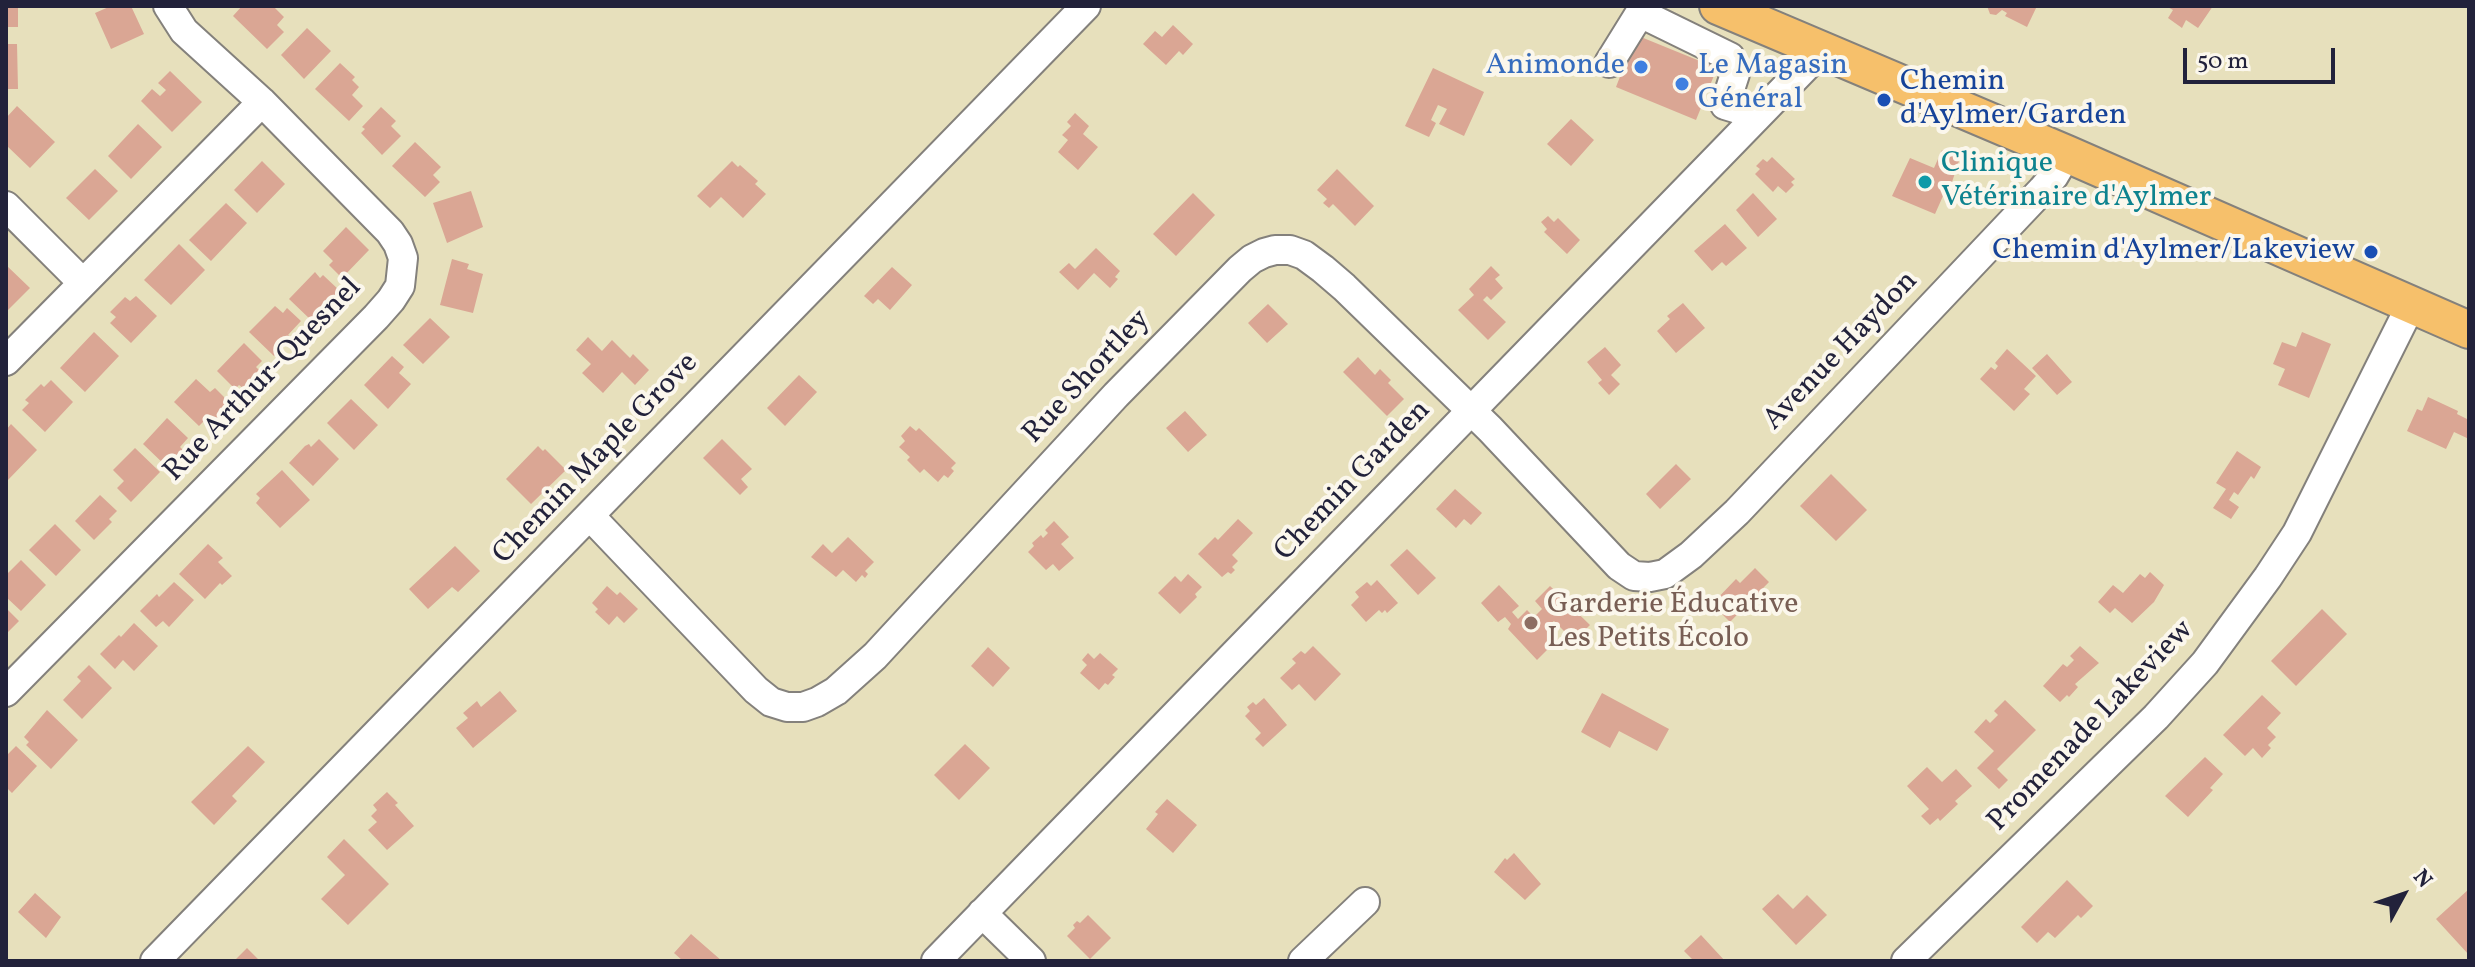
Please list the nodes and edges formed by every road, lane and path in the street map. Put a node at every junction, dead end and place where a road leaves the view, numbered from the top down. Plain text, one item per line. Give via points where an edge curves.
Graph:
1 (168, 6) edge
2 (1086, 6) edge
3 (1718, 6) edge
4 (1641, 10) edge
5 (1822, 50) junction
6 (1609, 63) dead end
7 (262, 102) junction
8 (1758, 115) junction
9 (2067, 154) junction
10 (6, 206) edge
11 (82, 282) junction
12 (2411, 305) junction
13 (2469, 330) edge
14 (6, 361) edge
15 (1471, 411) junction
16 (590, 516) junction
17 (1650, 577) joint
18 (6, 692) edge
19 (1365, 902) dead end
20 (982, 913) junction
21 (155, 961) edge
22 (936, 961) edge
23 (1031, 961) edge
24 (1303, 961) edge
25 (1906, 961) edge

1 - 7 street, Rue Arthur-Quesnel via 184,31
2 - 16 street, Chemin Maple Grove
3 - 5 main road
4 - 6 street
4 - 8 street via 1730,57 1735,74 1725,105
5 - 8 street, Chemin Garden
5 - 9 main road
7 - 11 street
7 - 18 street, Rue Arthur-Quesnel via 390,232 403,258 400,286 376,317
8 - 15 street, Chemin Garden
9 - 12 main road
9 - 17 street, Avenue Haydon via 2042,190 1737,512 1677,566
10 - 11 street
11 - 14 street
12 - 13 main road
12 - 25 street, Promenade Lakeview via 2297,533 2205,663
15 - 16 street, Rue Shortley via 1323,269 1290,250 1264,253 1240,269 1126,384 875,656 836,691 803,707 771,702 756,690
15 - 17 street, Rue Shortley via 1619,566 1634,576
15 - 20 street, Chemin Garden
16 - 21 street, Chemin Maple Grove
19 - 24 street
20 - 22 street, Chemin Garden
20 - 23 street

